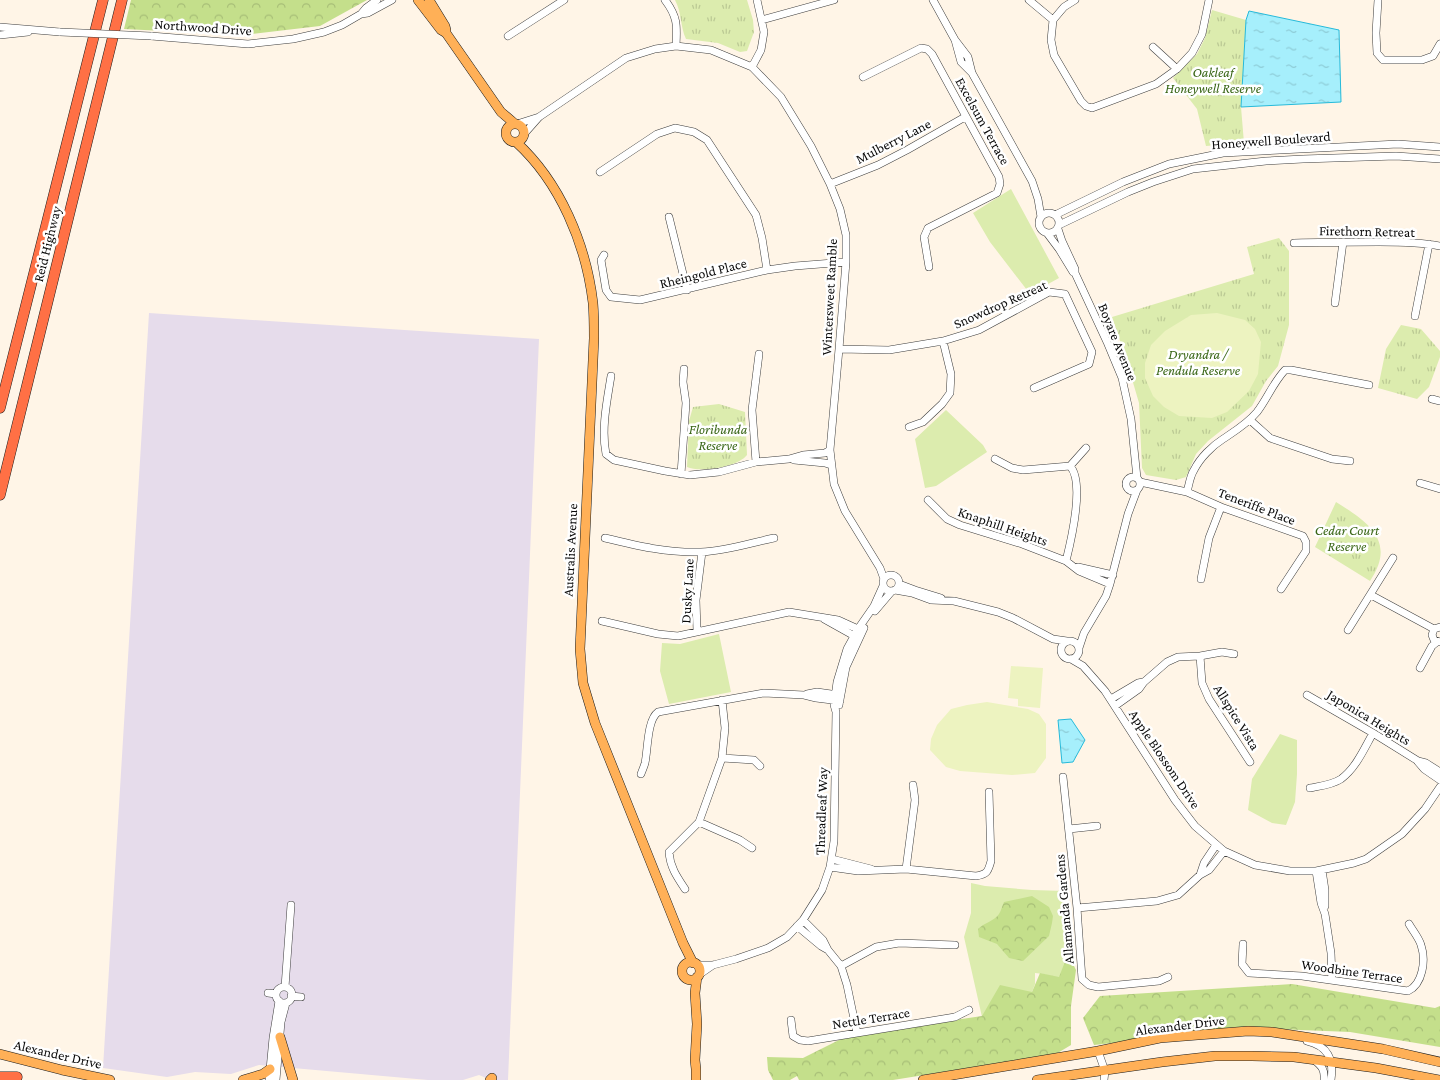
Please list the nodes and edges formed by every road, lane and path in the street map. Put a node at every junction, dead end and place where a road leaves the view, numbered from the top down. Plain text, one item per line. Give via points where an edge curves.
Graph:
1 (103, 0) edge
2 (122, 0) edge
3 (377, 0) edge
4 (392, 0) edge
5 (418, 0) edge
6 (429, 0) edge
7 (564, 0) edge
8 (665, 0) edge
9 (757, 0) edge
10 (834, 0) edge
11 (933, 0) edge
12 (1030, 0) edge
13 (1075, 0) edge
14 (1209, 0) edge
15 (1368, 0) edge
16 (1378, 1) edge
17 (361, 14) junction
18 (762, 20) junction
19 (1053, 20) junction
20 (0, 27) edge
21 (38, 31) junction
22 (446, 32) junction
23 (0, 34) edge
24 (508, 36) dead end
25 (1440, 44) edge
26 (676, 46) junction
27 (1152, 47) dead end
28 (752, 67) junction
29 (1177, 68) junction
30 (864, 77) dead end
31 (539, 117) junction
32 (966, 117) junction
33 (513, 125) junction
34 (521, 137) junction
35 (1440, 147) edge
36 (1302, 149) junction
37 (1223, 153) junction
38 (1302, 159) junction
39 (1440, 159) edge
40 (1223, 166) junction
41 (600, 172) dead end
42 (1123, 182) junction
43 (830, 184) junction
44 (1128, 192) junction
45 (1038, 198) junction
46 (1052, 214) junction
47 (669, 217) dead end
48 (1041, 217) junction
49 (1058, 227) junction
50 (1047, 233) junction
51 (1343, 242) junction
52 (1294, 243) dead end
53 (1429, 244) junction
54 (1440, 246) edge
55 (604, 255) dead end
56 (846, 262) junction
57 (929, 267) dead end
58 (767, 270) junction
59 (1075, 273) junction
60 (687, 290) junction
61 (1336, 303) dead end
62 (1415, 316) dead end
63 (943, 341) junction
64 (839, 349) junction
65 (759, 354) dead end
66 (684, 369) dead end
67 (8, 373) junction
68 (611, 376) dead end
69 (1369, 385) dead end
70 (1034, 388) dead end
71 (0, 397) edge
72 (1432, 399) dead end
73 (1440, 401) edge
74 (0, 408) edge
75 (1250, 420) junction
76 (909, 427) dead end
77 (1086, 448) dead end
78 (830, 450) junction
79 (1133, 453) junction
80 (789, 459) junction
81 (995, 459) dead end
82 (1350, 461) dead end
83 (756, 462) junction
84 (831, 465) junction
85 (1070, 466) junction
86 (682, 474) junction
87 (1128, 480) junction
88 (1420, 483) dead end
89 (1138, 485) junction
90 (1128, 488) junction
91 (1440, 489) edge
92 (1187, 492) junction
93 (0, 495) edge
94 (928, 500) dead end
95 (1221, 507) junction
96 (1128, 514) junction
97 (605, 538) dead end
98 (774, 538) dead end
99 (702, 552) junction
100 (1394, 558) dead end
101 (1066, 561) junction
102 (1075, 568) junction
103 (1113, 576) junction
104 (1200, 578) dead end
105 (885, 580) junction
106 (1110, 584) junction
107 (895, 588) junction
108 (1281, 590) dead end
109 (1371, 595) junction
110 (821, 618) junction
111 (602, 621) dead end
112 (1437, 628) edge
113 (860, 630) junction
114 (1348, 630) dead end
115 (697, 631) junction
116 (1084, 633) junction
117 (856, 637) junction
118 (1053, 639) junction
119 (1069, 641) junction
120 (1438, 642) edge
121 (1079, 650) junction
122 (1060, 651) junction
123 (1234, 654) dead end
124 (1200, 656) junction
125 (1071, 659) junction
126 (1083, 666) junction
127 (1420, 668) dead end
128 (1307, 695) dead end
129 (837, 698) junction
130 (722, 700) junction
131 (1113, 703) junction
132 (1373, 733) junction
133 (722, 758) junction
134 (1418, 761) junction
135 (1250, 762) dead end
136 (760, 766) dead end
137 (1440, 772) edge
138 (641, 774) dead end
139 (1063, 777) dead end
140 (1440, 780) edge
141 (913, 786) dead end
142 (1440, 787) edge
143 (1310, 788) dead end
144 (989, 792) dead end
145 (699, 822) junction
146 (1097, 826) dead end
147 (1069, 829) junction
148 (1216, 845) junction
149 (752, 848) dead end
150 (1224, 851) junction
151 (832, 859) junction
152 (830, 867) junction
153 (876, 870) junction
154 (906, 870) junction
155 (1319, 871) junction
156 (1200, 875) junction
157 (685, 889) dead end
158 (291, 905) dead end
159 (1078, 908) junction
160 (803, 920) junction
161 (1409, 924) dead end
162 (797, 926) junction
163 (1243, 944) dead end
164 (955, 945) dead end
165 (828, 950) junction
166 (841, 966) junction
167 (695, 968) junction
168 (1168, 977) dead end
169 (688, 979) junction
170 (1332, 979) junction
171 (285, 988) junction
172 (268, 992) dead end
173 (695, 993) junction
174 (276, 994) junction
175 (291, 996) junction
176 (301, 997) dead end
177 (283, 1002) junction
178 (968, 1010) dead end
179 (791, 1020) dead end
180 (1272, 1032) junction
181 (857, 1033) junction
182 (280, 1037) junction
183 (1098, 1051) junction
184 (0, 1054) edge
185 (1313, 1059) junction
186 (1331, 1062) junction
187 (1440, 1062) edge
188 (270, 1069) junction
189 (0, 1072) edge
190 (1104, 1075) edge
191 (0, 1077) edge
192 (21, 1079) edge
193 (939, 1079) edge
194 (110, 1080) edge
195 (244, 1080) edge
196 (269, 1080) edge
197 (276, 1080) edge
198 (293, 1080) edge
199 (692, 1080) edge
200 (923, 1080) edge
201 (1037, 1080) edge
202 (1324, 1080) edge
203 (1331, 1080) edge
204 (1440, 1080) edge

1 - 67 highway, Reid Highway
2 - 93 highway, Reid Highway
3 - 17 street, Northwood Drive
4 - 17 street, Northwood Drive
5 - 22 main road
6 - 22 main road
7 - 24 street
8 - 26 street via 674,11
9 - 18 street
10 - 18 street
11 - 45 street via 955,40 961,62 972,73 1032,181
12 - 19 street
13 - 19 street
14 - 29 street via 1202,34 1192,53
15 - 16 street
16 - 25 street via 1377,53 1383,60 1422,60 1433,56
17 - 21 street, Northwood Drive, bridge via 324,32 263,43 233,44
18 - 28 street via 761,50
19 - 29 street via 1051,40 1054,55 1086,106 1092,108 1156,84
20 - 21 street, Northwood Drive
21 - 23 street, Northwood Drive
22 - 33 main road
26 - 28 street, Wintersweet Ramble via 711,50
26 - 31 street, Wintersweet Ramble via 626,58
27 - 29 street
28 - 43 street, Wintersweet Ramble via 781,97
30 - 32 street, Excelsum Terrace via 921,48 927,49
31 - 33 street, Wintersweet Ramble
31 - 34 street, Wintersweet Ramble
32 - 43 street, Mulberry Lane via 878,165
32 - 57 street, Excelsum Terrace via 1000,184 997,193 928,228 924,237
33 - 34 main road via 523,127
33 - 34 main road via 507,138 513,142
34 - 167 main road, Australis Avenue via 563,204 585,261 593,304 580,629 583,683 595,723 682,943
35 - 36 street, Honeywell Boulevard via 1398,144
36 - 37 street, Honeywell Boulevard
36 - 38 street
37 - 40 street
37 - 42 street, Honeywell Boulevard via 1169,164
38 - 39 street, Honeywell Boulevard via 1396,156
38 - 40 street, Honeywell Boulevard
40 - 44 street, Honeywell Boulevard via 1193,169
41 - 58 street via 657,134 675,128 694,132 707,140 756,215
42 - 44 street
42 - 46 street, Honeywell Boulevard
43 - 56 street, Wintersweet Ramble via 846,235
44 - 49 street, Honeywell Boulevard
45 - 46 street
45 - 48 street
46 - 48 street
46 - 49 street via 1058,219
47 - 60 street
48 - 50 street via 1039,226
49 - 50 street
49 - 59 street, Boyare Avenue
50 - 59 street, Boyare Avenue
51 - 52 street, Firethorn Retreat
51 - 53 street, Firethorn Retreat
51 - 61 street
53 - 54 street, Firethorn Retreat
53 - 62 street
55 - 60 street, Rheingold Place via 601,260 606,290 611,297 640,300
56 - 58 street, Rheingold Place
56 - 64 street, Wintersweet Ramble
58 - 60 street, Rheingold Place
59 - 79 street, Boyare Avenue via 1122,378 1131,419
63 - 64 street, Snowdrop Retreat via 889,350
63 - 70 street, Snowdrop Retreat via 978,330 1049,292 1065,294 1092,352 1089,364
63 - 76 street via 951,374 950,393 923,422
64 - 78 street, Wintersweet Ramble
65 - 83 street via 752,410
66 - 86 street via 686,403
67 - 71 highway
67 - 74 highway, Reid Highway
68 - 86 street via 604,430 606,454 614,460
69 - 75 street via 1284,370
72 - 73 street
75 - 82 street via 1270,438 1332,459
75 - 92 street via 1206,454 1194,470
77 - 85 street
78 - 80 street
78 - 84 street, Wintersweet Ramble
79 - 87 street, Boyare Avenue
79 - 89 street, Boyare Avenue
80 - 83 street
80 - 84 street
81 - 85 street via 1023,470
83 - 86 street via 719,472
84 - 105 street, Wintersweet Ramble via 834,484 845,512
85 - 101 street via 1076,482 1076,507
87 - 89 street via 1132,477
87 - 90 street, Boyare Avenue
88 - 91 street
89 - 90 street, Teneriffe Place via 1132,491
89 - 92 street, Teneriffe Place
89 - 96 street, Boyare Avenue
90 - 96 street, Boyare Avenue
92 - 95 street, Teneriffe Place
94 - 101 street, Knaphill Heights via 947,519
95 - 104 street via 1208,538
95 - 108 street, Teneriffe Place via 1303,536 1306,551
96 - 103 street, Boyare Avenue
97 - 99 street via 643,548
98 - 99 street
99 - 115 street, Dusky Lane via 696,600
100 - 109 street
101 - 102 street, Knaphill Heights
102 - 103 street, Knaphill Heights
102 - 106 street, Knaphill Heights
103 - 106 street, Boyare Avenue
105 - 107 street via 888,590
105 - 107 street via 896,576
105 - 113 street, Threadleaf Way
106 - 116 street, Boyare Avenue
107 - 113 street, Threadleaf Way
107 - 118 street via 931,600 944,599 998,612
109 - 112 street
109 - 114 street
110 - 113 street via 841,621
110 - 115 street via 790,612
110 - 117 street
111 - 115 street via 658,634 678,636
112 - 120 street via 1432,635
113 - 117 street, Threadleaf Way
116 - 119 street
116 - 121 street, Boyare Avenue
117 - 129 street, Threadleaf Way
118 - 119 street
118 - 122 street
119 - 121 street via 1076,643
119 - 122 street via 1062,644
120 - 127 street via 1432,646
121 - 125 street
121 - 126 street, Apple Blossom Drive
122 - 125 street via 1064,658
123 - 124 street via 1222,652
124 - 131 street via 1178,657 1167,662
124 - 135 street, Allspice Vista via 1202,683 1209,699
125 - 126 street, Apple Blossom Drive
126 - 131 street, Apple Blossom Drive
128 - 132 street, Japonica Heights
129 - 130 street via 764,694
129 - 151 street, Threadleaf Way
130 - 133 street via 725,728
130 - 138 street via 654,715
131 - 148 street, Apple Blossom Drive via 1175,800
132 - 134 street, Japonica Heights
132 - 143 street via 1356,764 1340,779
133 - 136 street via 754,760
133 - 145 street
134 - 137 street, Japonica Heights
134 - 140 street, Japonica Heights
139 - 147 street, Allamanda Gardens
141 - 154 street via 915,800
142 - 155 street, Apple Blossom Drive via 1402,834 1366,858
144 - 154 street via 991,861 987,872 976,876
145 - 149 street
145 - 157 street via 669,852 674,872
146 - 147 street
147 - 159 street, Allamanda Gardens
148 - 150 street, Apple Blossom Drive
148 - 156 street
150 - 155 street, Apple Blossom Drive via 1263,867
150 - 156 street via 1209,870
151 - 152 street, Threadleaf Way
151 - 153 street
152 - 153 street
152 - 160 street, Threadleaf Way via 822,890
153 - 154 street
155 - 170 street
156 - 159 street via 1178,894 1157,901
158 - 171 street
159 - 168 street, Allamanda Gardens via 1082,979 1088,985 1159,982
160 - 162 street, Threadleaf Way
160 - 165 street via 823,940
161 - 170 street, Woodbine Terrace via 1421,943 1424,961 1414,988 1408,991
162 - 165 street
162 - 167 street, Threadleaf Way via 787,937 768,948
163 - 170 street, Woodbine Terrace via 1242,964 1249,973
164 - 166 street via 900,943 876,947
165 - 166 street
166 - 181 street
167 - 169 main road via 692,980
167 - 169 main road, Australis Avenue via 683,968 683,975
167 - 173 main road, Australis Avenue
169 - 173 main road, Australis Avenue
171 - 174 street via 280,988
171 - 175 street
172 - 174 street
173 - 199 main road, Australis Avenue via 697,1024
174 - 177 street
175 - 176 street
175 - 177 street
177 - 182 street
177 - 188 street via 274,1030
178 - 181 street, Nettle Terrace via 955,1017
179 - 181 street, Nettle Terrace via 793,1036 800,1040
180 - 183 main road, Alexander Drive via 1160,1038
180 - 186 street via 1314,1042 1323,1048
180 - 187 main road, Alexander Drive via 1383,1049
182 - 197 street
182 - 198 main road
183 - 190 street
183 - 193 main road, Alexander Drive
184 - 194 main road, Alexander Drive
185 - 186 main road
185 - 190 main road via 1215,1056 1162,1062
185 - 202 street via 1324,1070
186 - 203 street
186 - 204 main road
188 - 195 main road
188 - 196 street
189 - 192 main road
190 - 201 main road
191 - 192 highway
193 - 200 main road, Alexander Drive

